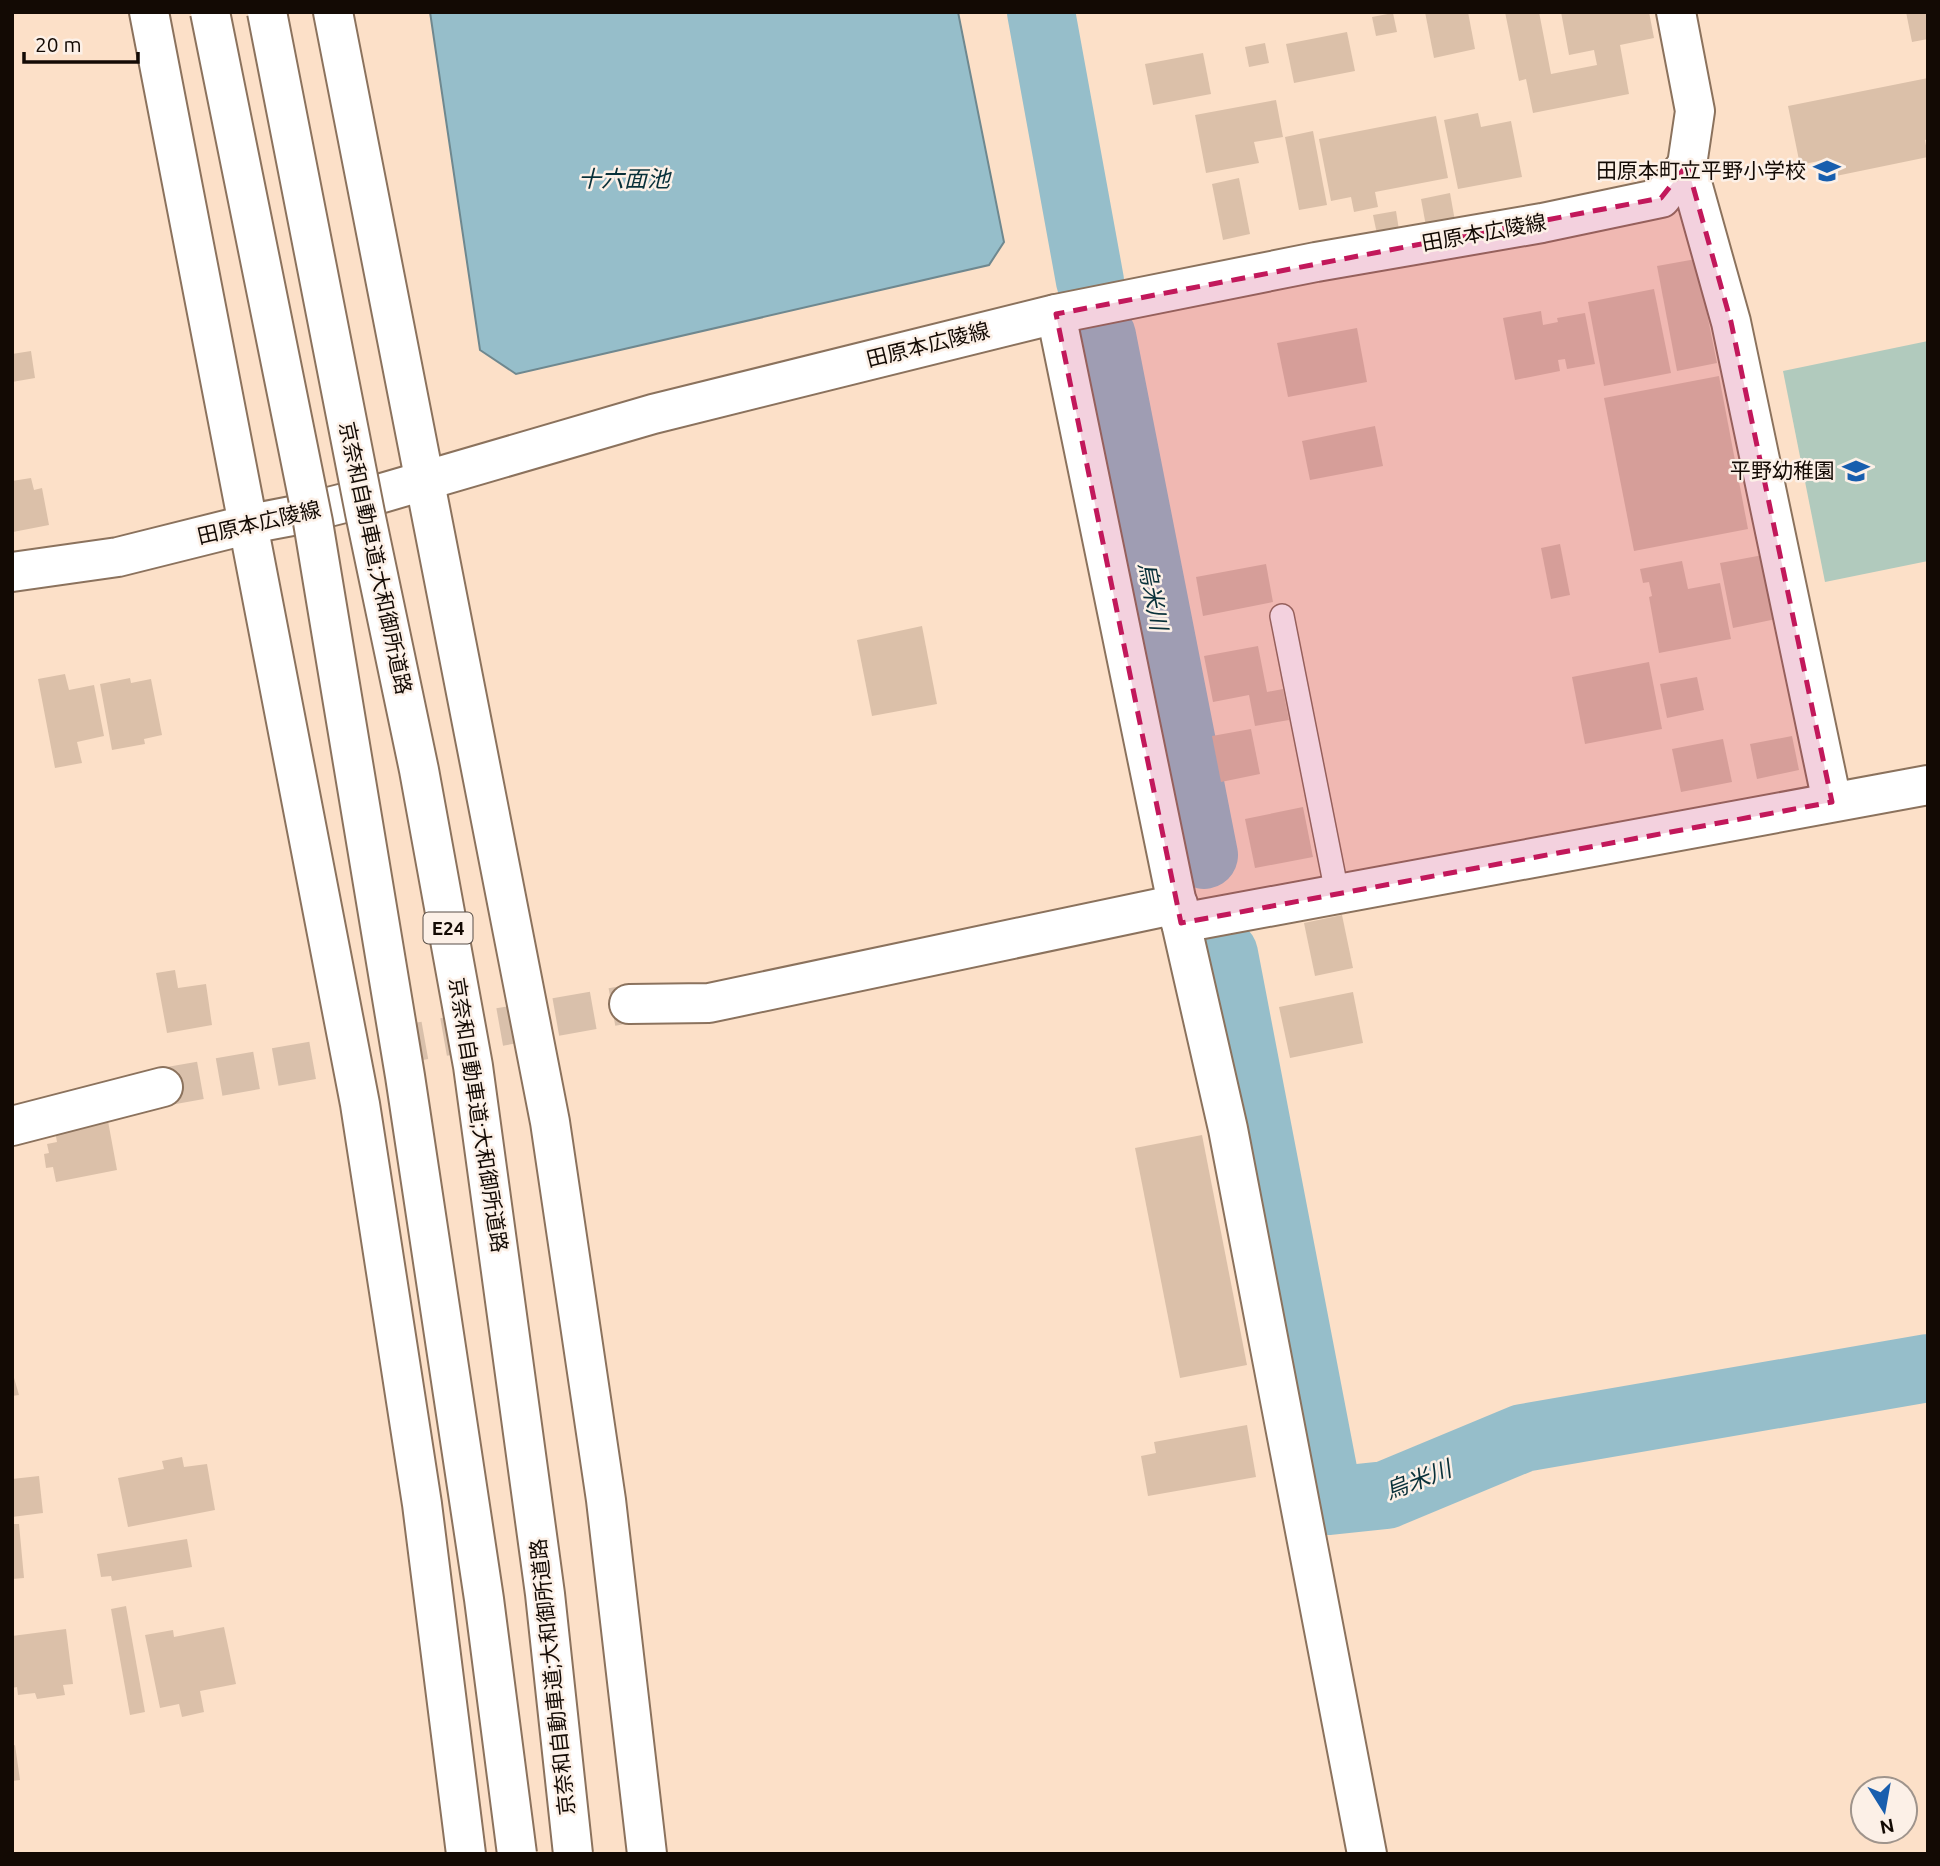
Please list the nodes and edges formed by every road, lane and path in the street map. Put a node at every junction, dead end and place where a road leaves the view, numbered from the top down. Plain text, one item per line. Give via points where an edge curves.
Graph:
1 (149, 12) edge
2 (210, 12) edge
3 (267, 12) edge
4 (333, 12) edge
5 (1676, 12) edge
6 (1687, 165) junction
7 (1056, 314) junction
8 (424, 480) junction
9 (250, 524) junction
10 (12, 572) edge
11 (1282, 616) dead end
12 (1928, 785) edge
13 (1832, 802) junction
14 (1337, 893) junction
15 (1179, 913) junction
16 (629, 1004) tunnel mouth
17 (163, 1087) tunnel mouth
18 (12, 1126) edge
19 (466, 1854) edge
20 (517, 1854) edge
21 (573, 1854) edge
22 (647, 1854) edge
23 (1367, 1854) edge

1 - 9 main road
2 - 20 main road, bridge via 313,523 405,1076 484,1599
3 - 21 main road, 京奈和自動車道;大和御所道路 / E24, bridge via 419,770 473,1066 545,1594
4 - 8 main road
5 - 6 main road, 田原本広陵線 via 1695,111
6 - 7 main road, 田原本広陵線 via 1661,198
6 - 13 main road via 1731,322
7 - 8 main road, 田原本広陵線 via 653,414
7 - 15 main road
8 - 9 main road, 田原本広陵線
8 - 22 main road via 550,1122 606,1500
9 - 10 main road, 田原本広陵線 via 118,556
9 - 19 main road via 360,1104 422,1504
11 - 14 lane
12 - 13 main road
13 - 14 main road
14 - 15 main road
15 - 16 main road via 709,1003
15 - 23 main road via 1228,1129
17 - 18 main road

